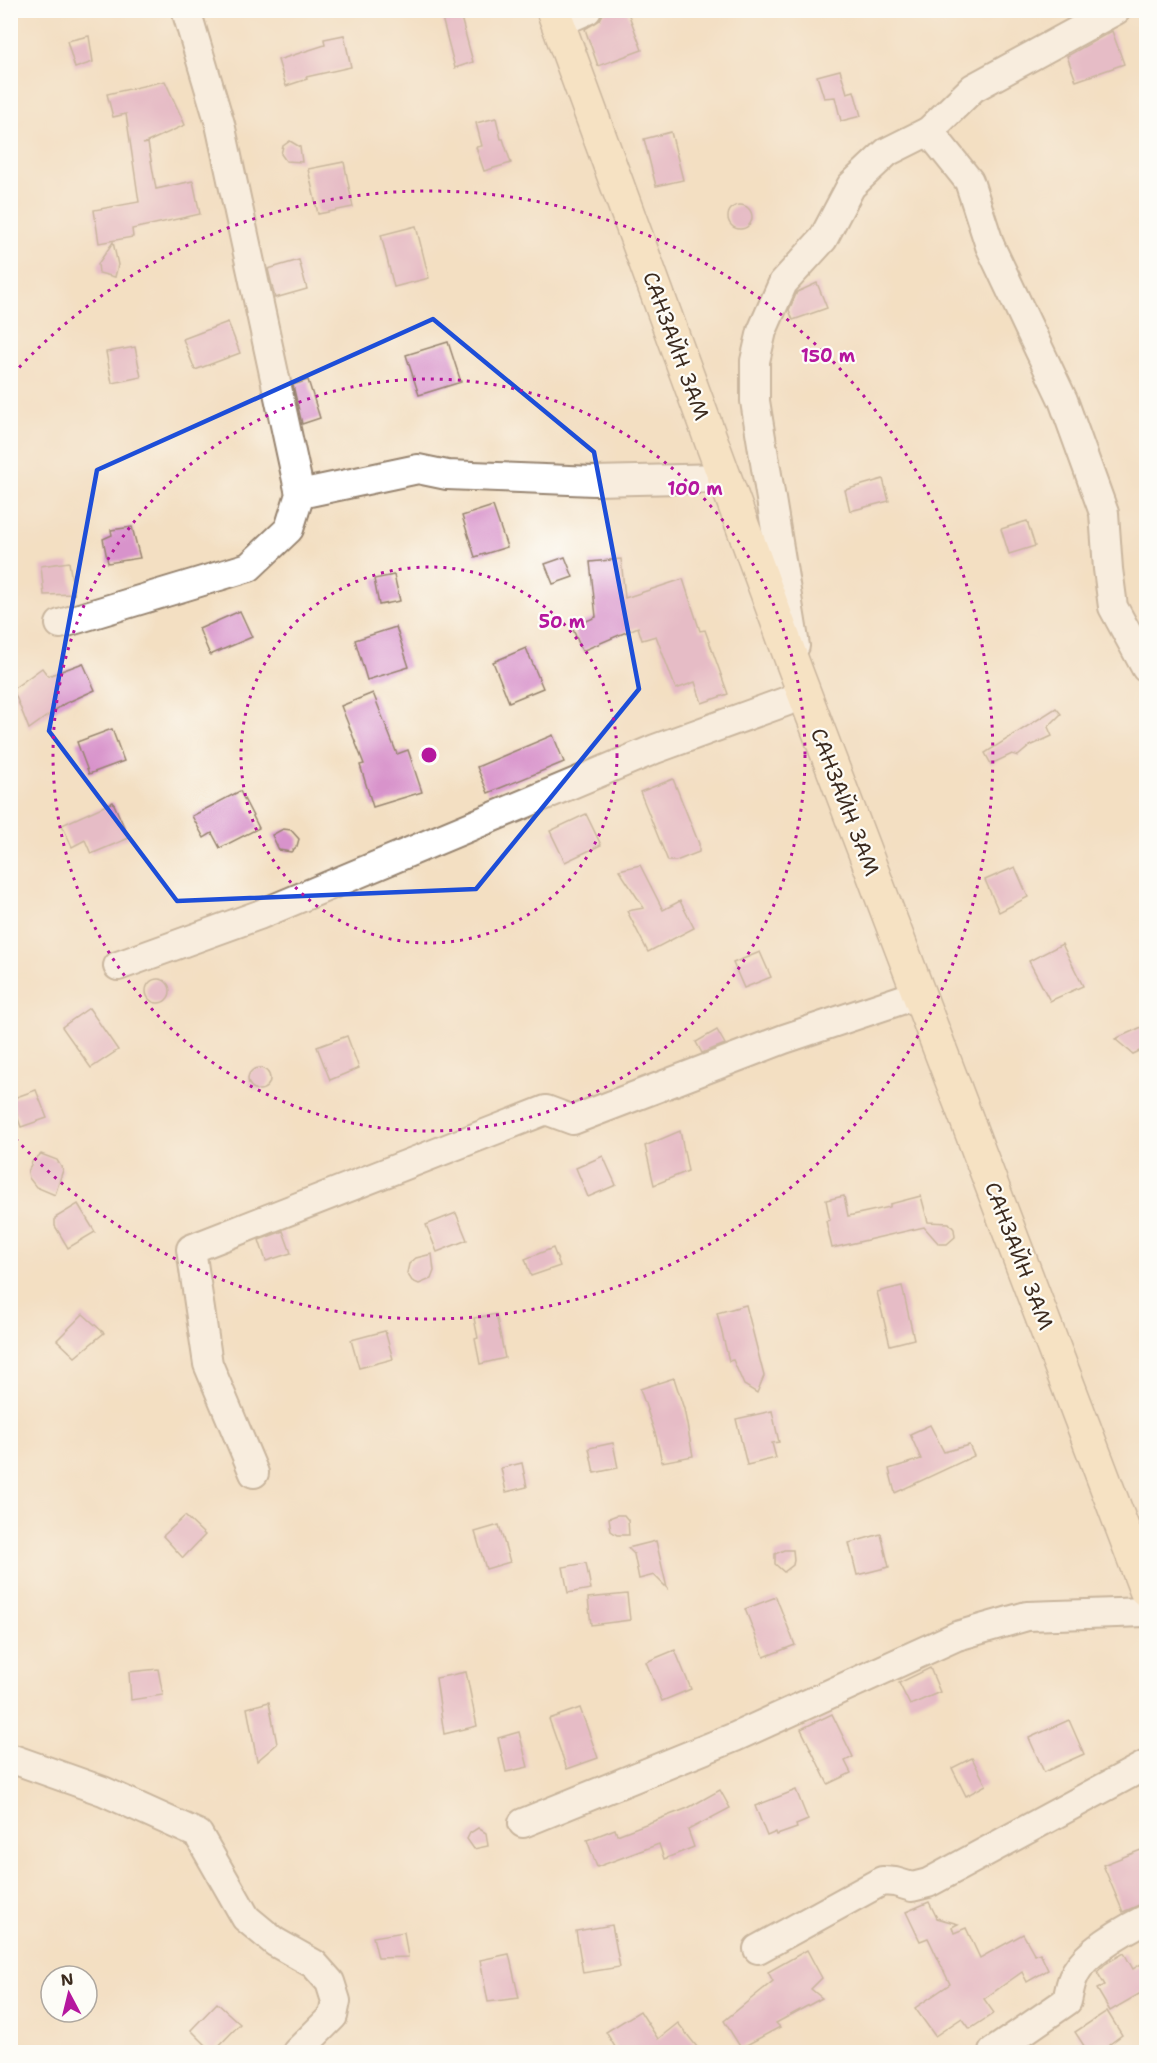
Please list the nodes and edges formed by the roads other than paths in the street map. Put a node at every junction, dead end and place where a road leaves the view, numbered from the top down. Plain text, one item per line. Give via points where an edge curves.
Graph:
1 (186, 10) edge
2 (587, 10) edge
3 (1116, 10) edge
4 (555, 17) edge
5 (929, 131) junction
6 (724, 478) junction
7 (300, 494) junction
8 (60, 624) dead end
9 (1146, 668) edge
10 (800, 682) junction
11 (118, 966) dead end
12 (919, 994) junction
13 (254, 1473) dead end
14 (1146, 1590) edge
15 (1146, 1612) edge
16 (10, 1758) edge
17 (1146, 1765) edge
18 (523, 1823) dead end
19 (1146, 1919) edge
20 (758, 1949) dead end
21 (297, 2052) edge
22 (993, 2052) edge

1 - 7 street via 220,124
2 - 4 street
3 - 5 street via 973,88
4 - 6 main road, САНЗАЙН ЗАМ
5 - 9 street via 969,181 990,246 1063,400 1104,513 1113,607
5 - 10 street via 887,152 851,186 823,239 783,284 762,331 755,361 755,401
6 - 7 street via 583,480 447,475 418,469
6 - 10 main road, САНЗАЙН ЗАМ
7 - 8 street via 289,529 249,567
10 - 11 street via 655,748 259,915
10 - 12 main road, САНЗАЙН ЗАМ
12 - 13 street via 784,1039 573,1120 546,1110 191,1249 208,1364
12 - 14 main road, САНЗАЙН ЗАМ
15 - 18 street via 1027,1616 957,1636 735,1737
16 - 21 street via 103,1791 198,1834 246,1918 275,1942 314,1964 330,1982 336,2001 333,2016
17 - 20 street via 928,1883 912,1887 882,1881
19 - 22 street via 1093,1952 1073,1975 1067,2001

